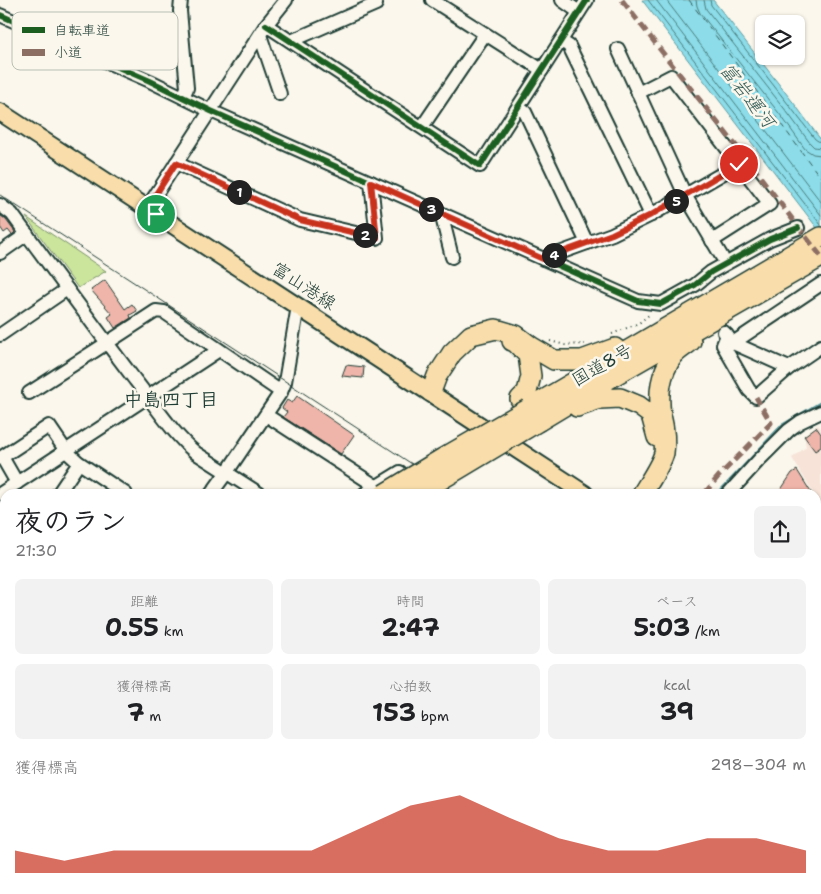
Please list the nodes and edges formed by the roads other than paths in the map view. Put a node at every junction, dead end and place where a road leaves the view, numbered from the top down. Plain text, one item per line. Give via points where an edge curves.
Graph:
1 (180, 0) edge
2 (432, 0) edge
3 (562, 0) edge
4 (587, 0) edge
5 (282, 2) edge
6 (376, 4) dead end
7 (580, 12) junction
8 (0, 15) edge
9 (12, 20) edge
10 (263, 30) junction
11 (485, 34) junction
12 (291, 41) junction
13 (561, 41) junction
14 (618, 49) dead end
15 (125, 70) edge
16 (542, 70) junction
17 (638, 92) junction
18 (280, 94) dead end
19 (183, 97) junction
20 (518, 108) junction
21 (211, 110) junction
22 (0, 112) edge
23 (422, 127) junction
24 (176, 163) junction
25 (739, 164) junction
26 (371, 182) junction
27 (685, 195) junction
28 (0, 204) edge
29 (147, 208) junction
30 (441, 213) junction
31 (651, 215) junction
32 (798, 228) dead end
33 (27, 234) junction
34 (821, 238) edge
35 (712, 241) junction
36 (587, 243) junction
37 (0, 253) edge
38 (452, 256) dead end
39 (722, 257) dead end
40 (543, 259) junction
41 (808, 260) edge
42 (821, 284) edge
43 (67, 289) junction
44 (298, 306) junction
45 (689, 315) junction
46 (0, 334) edge
47 (728, 337) junction
48 (108, 343) junction
49 (821, 346) edge
50 (219, 350) junction
51 (789, 368) junction
52 (282, 392) junction
53 (431, 392) junction
54 (29, 393) dead end
55 (149, 397) junction
56 (821, 412) edge
57 (532, 413) junction
58 (266, 415) junction
59 (66, 451) junction
60 (79, 464) junction
61 (447, 465) junction
62 (227, 472) junction
63 (400, 472) dead end
64 (17, 483) junction
65 (8, 489) edge
66 (62, 489) edge
67 (119, 489) edge
68 (215, 489) edge
69 (252, 489) edge
70 (378, 489) edge
71 (381, 489) edge
72 (383, 489) edge
73 (422, 489) edge
74 (577, 489) edge
75 (634, 489) edge
76 (645, 489) edge
77 (733, 489) edge

1 - 19 street via 187,88
2 - 11 street
3 - 7 street
4 - 7 street
5 - 10 street
6 - 12 street
7 - 13 street
8 - 9 street
10 - 12 street
10 - 18 street
10 - 21 street
11 - 16 street
11 - 23 street
12 - 23 street
13 - 16 street
13 - 31 street via 569,46
14 - 17 street
15 - 19 street
16 - 20 street
17 - 25 street via 671,76
17 - 27 street
19 - 21 street
20 - 23 street via 480,166
20 - 36 street via 525,112
21 - 24 street
21 - 26 street
22 - 29 main road, 富山港線
24 - 26 street via 300,220 377,238
24 - 29 street
25 - 27 street
25 - 35 street via 770,204
26 - 30 street
27 - 31 street
27 - 35 street
28 - 33 street
29 - 44 main road, 富山港線
30 - 38 street
30 - 40 street
31 - 36 street
32 - 40 street via 711,272 698,289 661,304 638,301
33 - 37 street
33 - 43 street
34 - 41 highway, 国道8号
35 - 39 street
36 - 40 street
41 - 45 highway, 国道8号
41 - 57 highway, 国道8号 via 617,374
41 - 76 highway via 765,294 700,334 674,355 662,376 660,392 664,454
42 - 47 street
43 - 46 street
43 - 48 street
44 - 52 street
44 - 53 main road, 富山港線
45 - 53 highway via 582,360 554,360 516,335 496,329 471,335 452,353
45 - 57 highway, 国道8号
47 - 51 street
47 - 51 street via 723,345 756,397
48 - 50 street via 156,311 164,312
48 - 54 street
48 - 55 street
49 - 51 street
50 - 52 street
50 - 55 street
52 - 58 street
53 - 57 highway via 477,341 495,336 515,342 528,355 531,376 527,392
53 - 74 main road, 富山港線
55 - 59 street
55 - 62 street via 188,446
56 - 77 street via 789,430
57 - 61 highway, bridge
57 - 61 highway, bridge
57 - 75 highway via 579,406 600,399 620,398 639,406 651,415 657,434 656,451
58 - 62 street
58 - 70 street
59 - 60 street
59 - 64 street
59 - 64 street via 49,426 2,458
60 - 66 street
60 - 67 street
61 - 72 highway, bridge
61 - 73 highway, bridge
62 - 68 street
62 - 69 street
63 - 71 street
64 - 65 street

